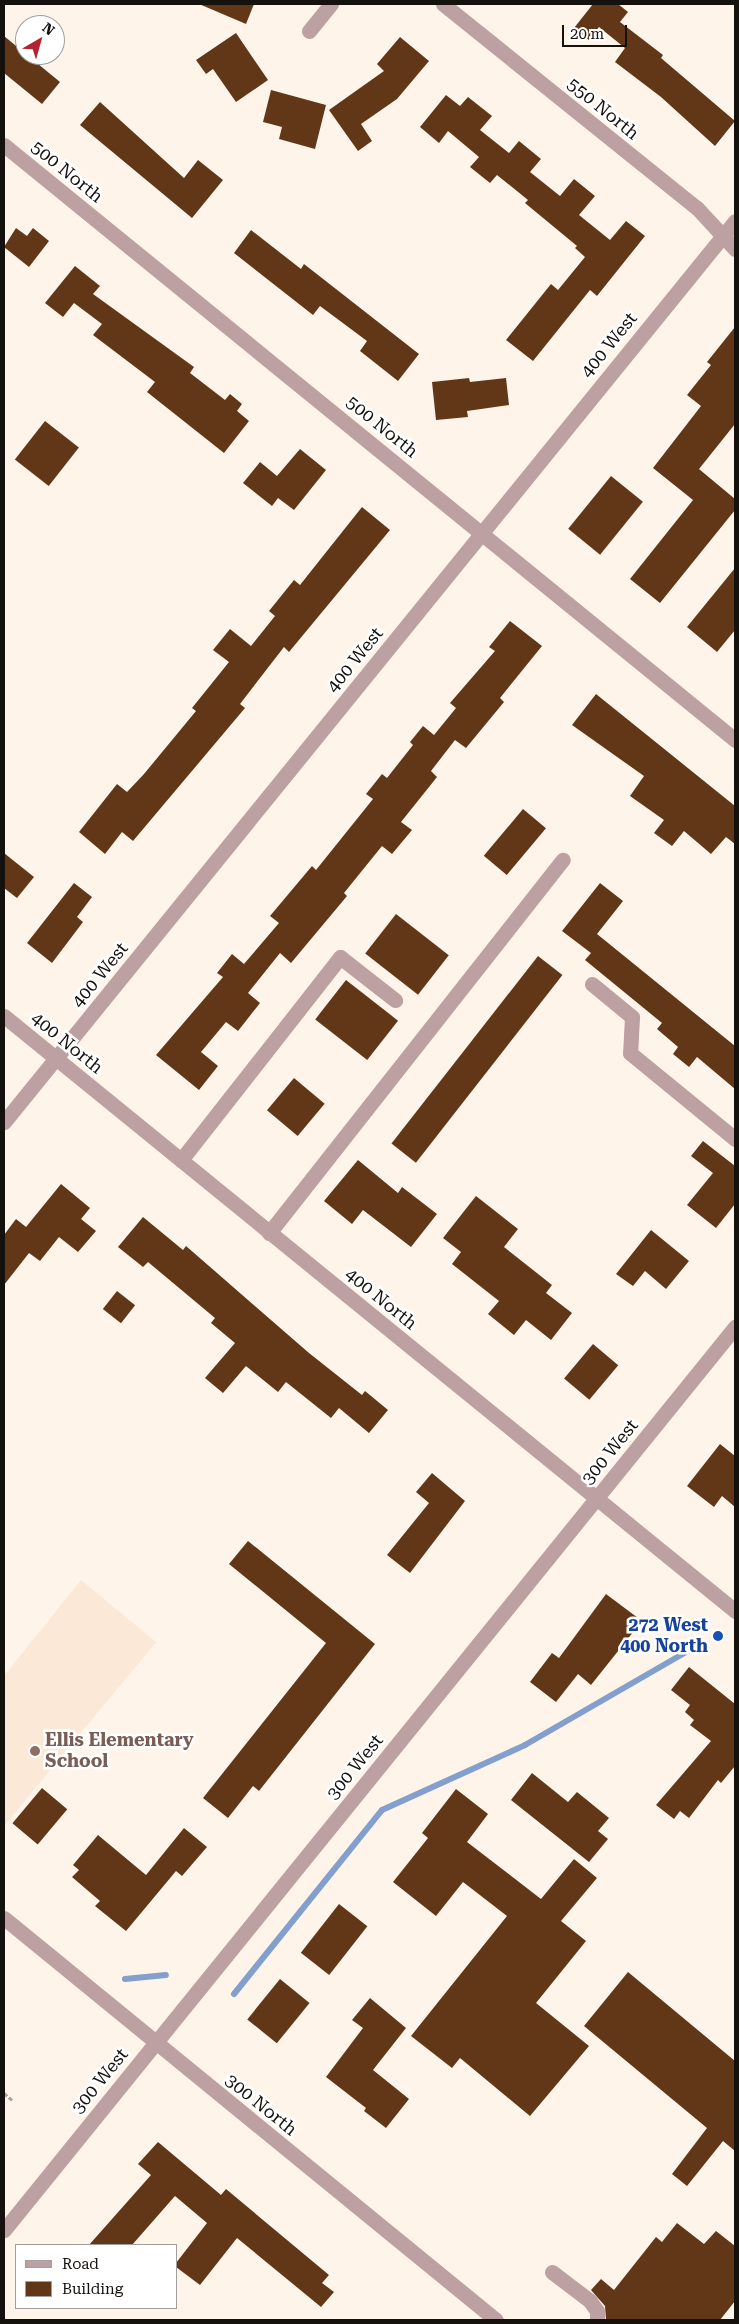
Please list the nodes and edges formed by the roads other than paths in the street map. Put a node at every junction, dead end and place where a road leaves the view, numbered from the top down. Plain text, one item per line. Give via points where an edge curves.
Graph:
1 (331, 4) edge
2 (443, 4) edge
3 (309, 31) dead end
4 (4, 145) edge
5 (735, 221) edge
6 (723, 236) junction
7 (735, 249) edge
8 (482, 532) junction
9 (735, 740) edge
10 (563, 860) dead end
11 (592, 984) dead end
12 (395, 1000) dead end
13 (4, 1016) edge
14 (55, 1058) junction
15 (4, 1122) edge
16 (735, 1139) edge
17 (181, 1160) junction
18 (269, 1233) junction
19 (733, 1333) edge
20 (597, 1497) junction
21 (735, 1611) edge
22 (4, 1918) edge
23 (156, 2042) junction
24 (4, 2230) edge
25 (552, 2272) dead end
26 (496, 2320) edge
27 (598, 2320) edge

1 - 3 street
2 - 6 street, 550 North via 697,208
4 - 8 street, 500 North
5 - 6 street, 400 West
6 - 7 street, 550 North
6 - 8 street, 400 West
8 - 9 street, 500 North
8 - 14 street, 400 West
10 - 18 street
11 - 16 street via 632,1017 630,1053
12 - 17 street via 340,957
13 - 14 street, 400 North
14 - 15 street, 400 West
14 - 17 street, 400 North
17 - 18 street, 400 North
18 - 20 street, 400 North
19 - 20 street, 300 West
20 - 21 street, 400 North
20 - 23 street, 300 West
22 - 23 street, 300 North
23 - 24 street, 300 West
23 - 26 street, 300 North
25 - 27 street via 590,2301 597,2311

